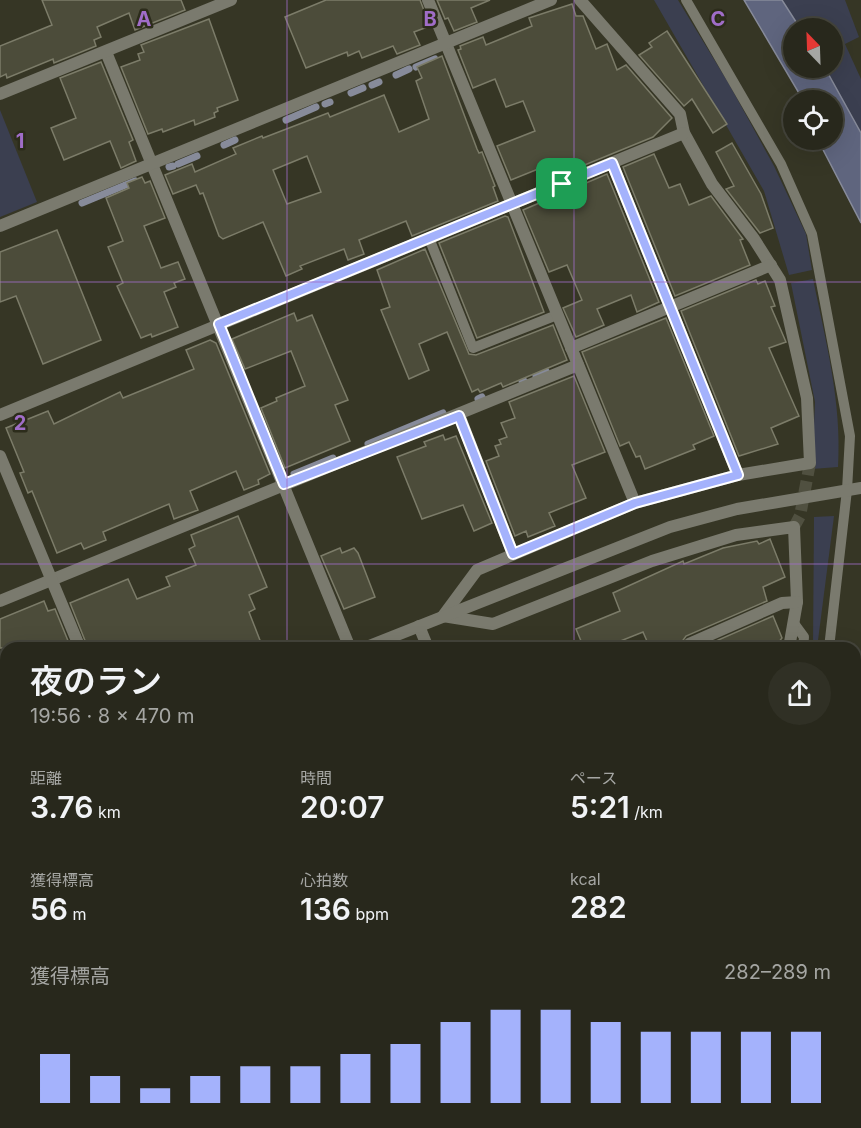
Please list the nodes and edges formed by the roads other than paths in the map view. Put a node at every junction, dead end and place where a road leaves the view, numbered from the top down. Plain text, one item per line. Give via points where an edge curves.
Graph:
1 (231, 0) edge
2 (428, 0) edge
3 (551, 0) edge
4 (580, 0) edge
5 (686, 0) edge
6 (446, 43) junction
7 (106, 52) junction
8 (0, 94) edge
9 (684, 133) junction
10 (153, 163) junction
11 (612, 163) junction
12 (511, 205) junction
13 (0, 226) edge
14 (429, 238) junction
15 (771, 265) junction
16 (669, 306) junction
17 (557, 315) junction
18 (219, 324) junction
19 (571, 348) junction
20 (578, 365) junction
21 (0, 416) edge
22 (459, 416) junction
23 (0, 456) edge
24 (738, 475) junction
25 (284, 484) junction
26 (861, 488) edge
27 (847, 490) junction
28 (635, 503) junction
29 (513, 554) junction
30 (52, 580) junction
31 (0, 601) edge
32 (797, 602) junction
33 (443, 616) junction
34 (793, 622) junction
35 (419, 626) junction
36 (78, 642) edge
37 (348, 642) edge
38 (379, 642) edge
39 (426, 642) edge
40 (694, 642) edge
41 (790, 642) edge
42 (804, 642) edge
43 (830, 642) edge

1 - 7 street
2 - 6 street
3 - 6 street
4 - 9 street via 680,114
5 - 27 lane via 781,164 812,234 850,436
6 - 10 street
6 - 12 street
7 - 8 street
7 - 10 street
9 - 11 street
9 - 15 street via 712,184
10 - 13 street
10 - 18 street
11 - 12 street
11 - 16 street
12 - 14 street
12 - 17 street
14 - 17 lane via 473,348
14 - 18 street
15 - 16 street
15 - 24 street via 780,280 807,398 810,463
16 - 19 street
16 - 24 street
17 - 19 street
18 - 21 street
18 - 25 street
19 - 20 street
20 - 22 street
20 - 28 street
22 - 25 street
22 - 29 street
23 - 30 street
24 - 28 street
25 - 30 street
25 - 37 street
26 - 27 street
27 - 33 street via 737,509 670,527
27 - 43 lane
28 - 29 street
29 - 33 street via 477,570
30 - 31 street
30 - 36 street
32 - 33 street via 794,527 736,535 652,561 493,624
32 - 34 street
32 - 40 street via 782,603
33 - 35 street
34 - 41 street
34 - 42 lane
35 - 38 street
35 - 39 street

